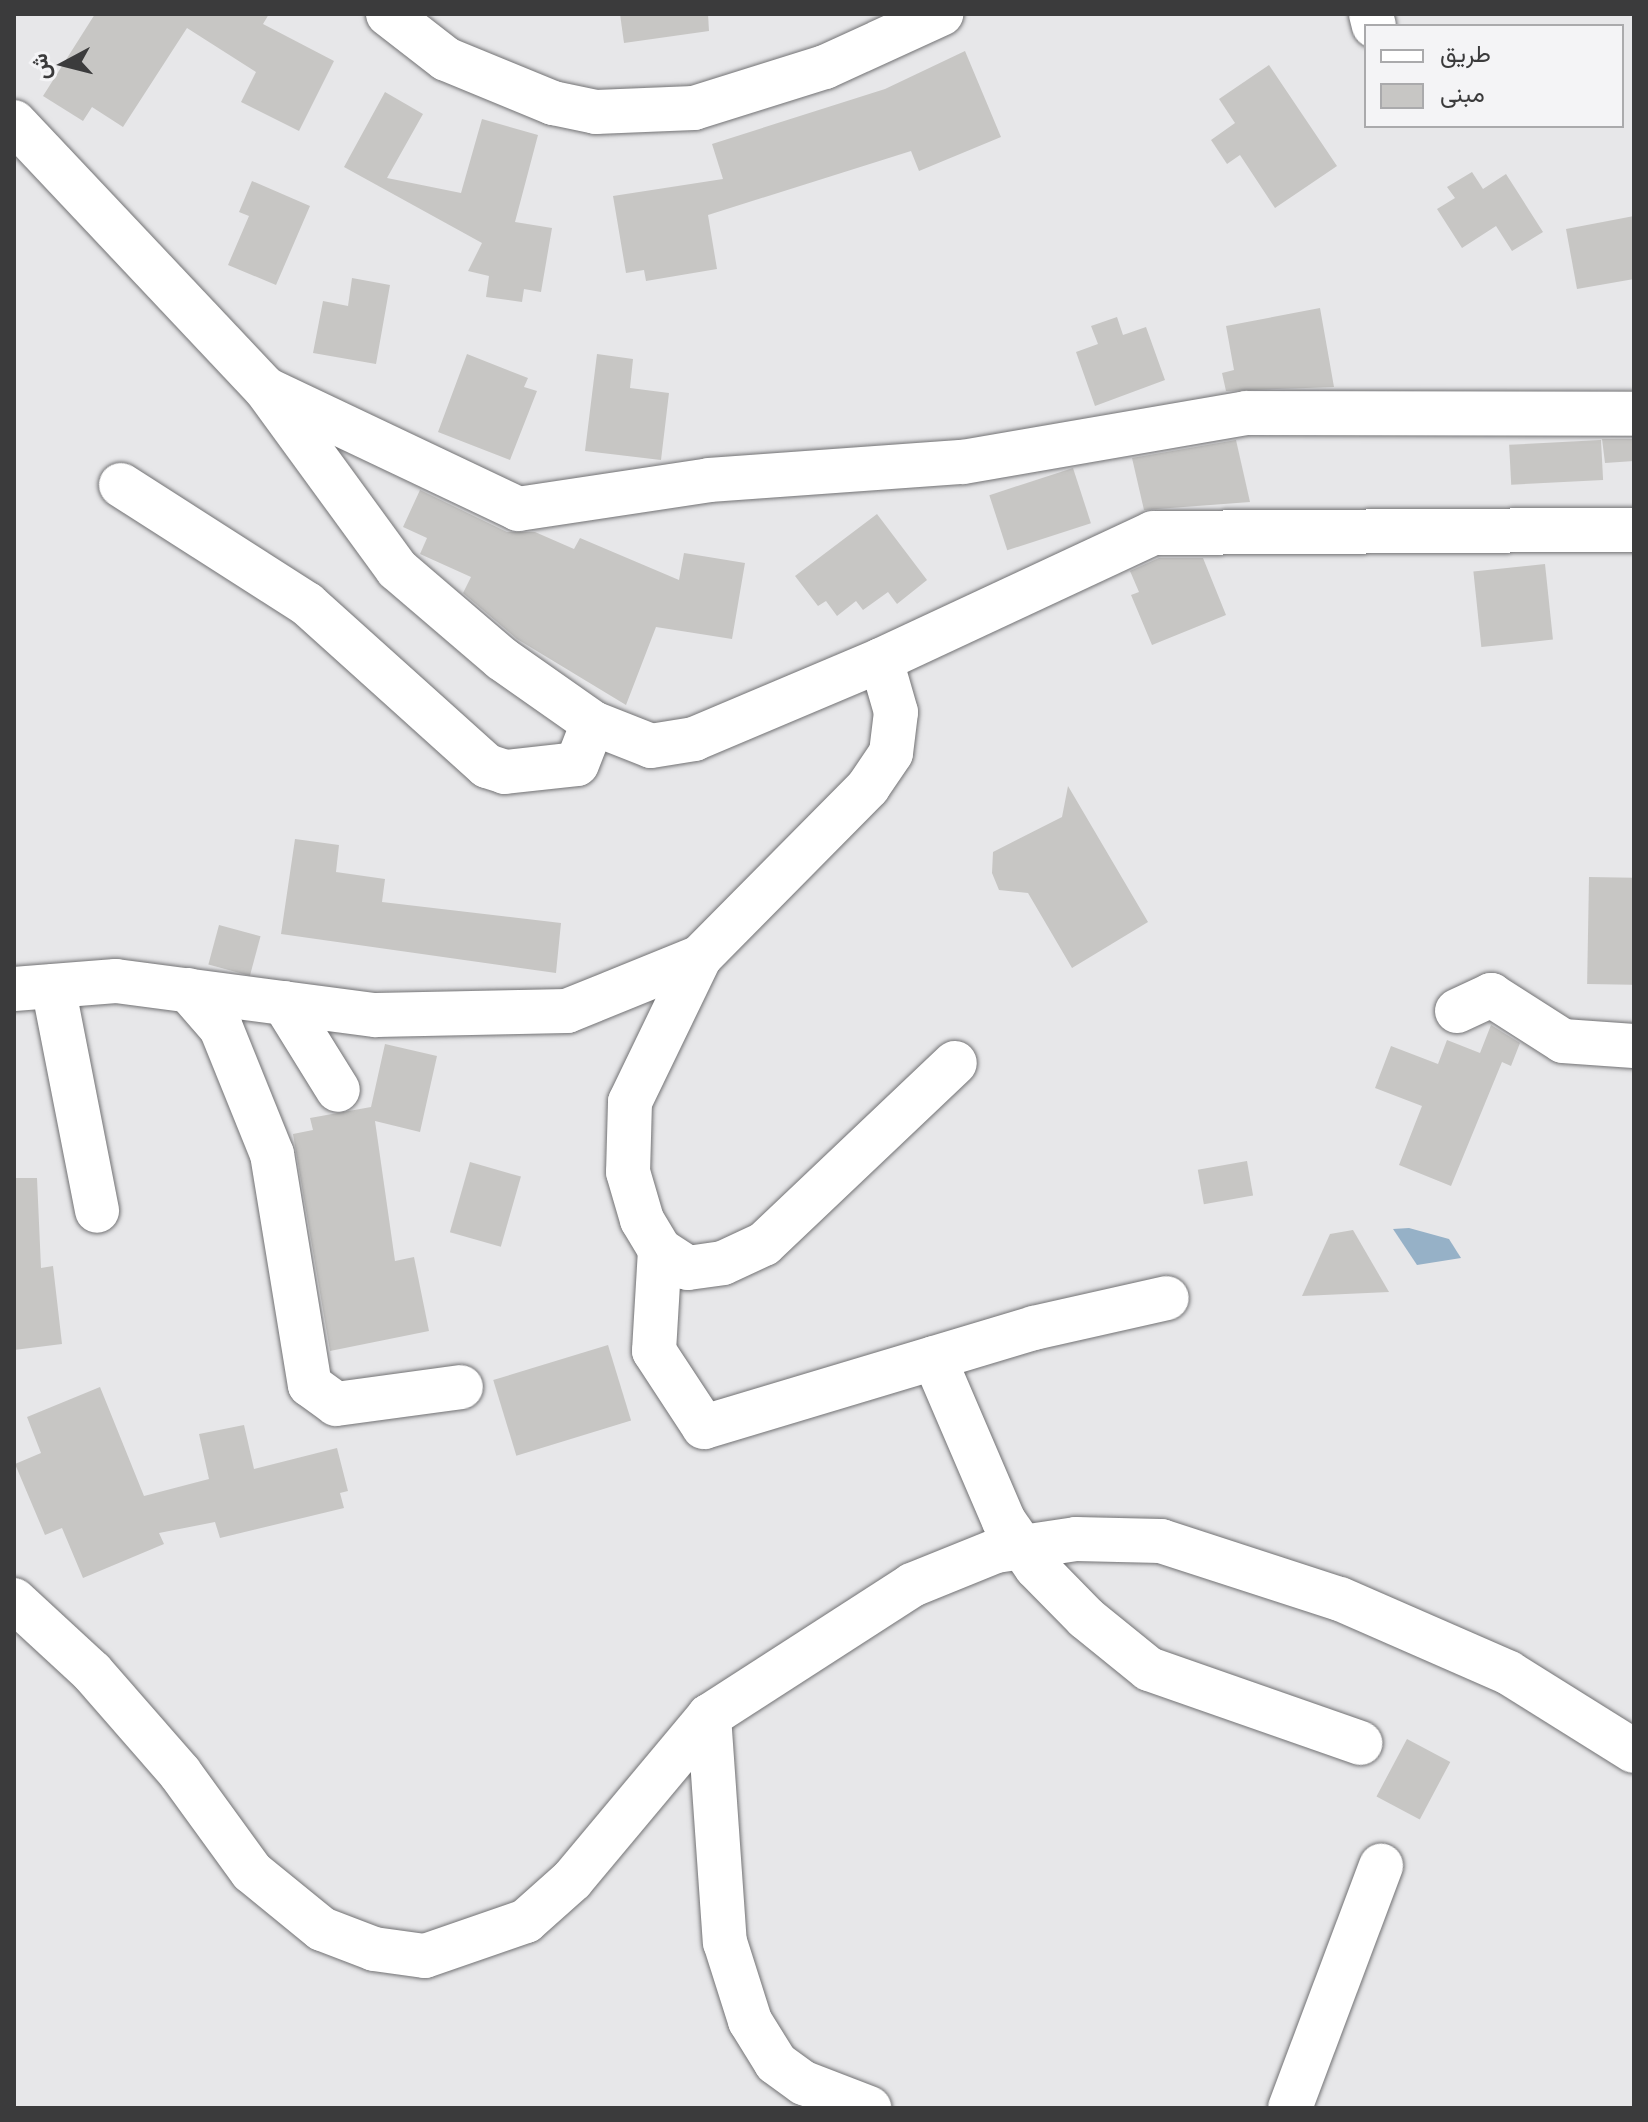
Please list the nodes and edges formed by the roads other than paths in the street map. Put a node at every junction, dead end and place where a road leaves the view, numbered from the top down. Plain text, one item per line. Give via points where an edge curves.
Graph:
1 (388, 14) edge
2 (941, 14) edge
3 (14, 122) edge
4 (265, 388) junction
5 (1634, 414) edge
6 (121, 485) dead end
7 (1634, 530) edge
8 (881, 660) junction
9 (593, 723) junction
10 (700, 957) junction
11 (33, 988) edge
12 (188, 990) junction
13 (284, 1003) junction
14 (1457, 1011) dead end
15 (1634, 1046) edge
16 (955, 1063) dead end
17 (338, 1090) dead end
18 (97, 1211) dead end
19 (660, 1250) junction
20 (1167, 1298) dead end
21 (934, 1358) junction
22 (461, 1387) dead end
23 (1021, 1547) junction
24 (14, 1600) edge
25 (709, 1716) junction
26 (1360, 1743) dead end
27 (1634, 1751) edge
28 (1381, 1866) dead end
29 (869, 2108) edge
30 (1290, 2108) edge

1 - 2 street via 446,59 553,103 596,112 694,108 825,67
3 - 4 street
4 - 5 street via 518,509 709,480 963,462 1246,413
4 - 9 street via 397,569 502,659
6 - 9 street via 307,604 487,766 505,772 577,764
7 - 8 street via 1153,533
8 - 9 street via 694,739 651,746
8 - 10 street via 896,712 891,753 868,787
10 - 13 street via 567,1011 376,1015
10 - 19 street via 630,1102 628,1172
11 - 12 street via 116,981
11 - 18 street
12 - 13 street
12 - 22 street via 221,1028 272,1154 310,1385 336,1404
13 - 17 street
14 - 15 street via 1491,995 1563,1041
16 - 19 street via 764,1244 723,1263 688,1268
19 - 21 street via 654,1351 704,1427
20 - 21 street
21 - 23 street
23 - 25 street via 912,1585
23 - 26 street via 1086,1618 1149,1669
23 - 27 street via 1076,1539 1161,1541 1340,1599 1509,1673
24 - 25 street via 170,1762 252,1872 322,1929 374,1949 425,1956 526,1921 572,1880
25 - 29 street via 725,1942 750,2021 776,2063 804,2083
28 - 30 street

